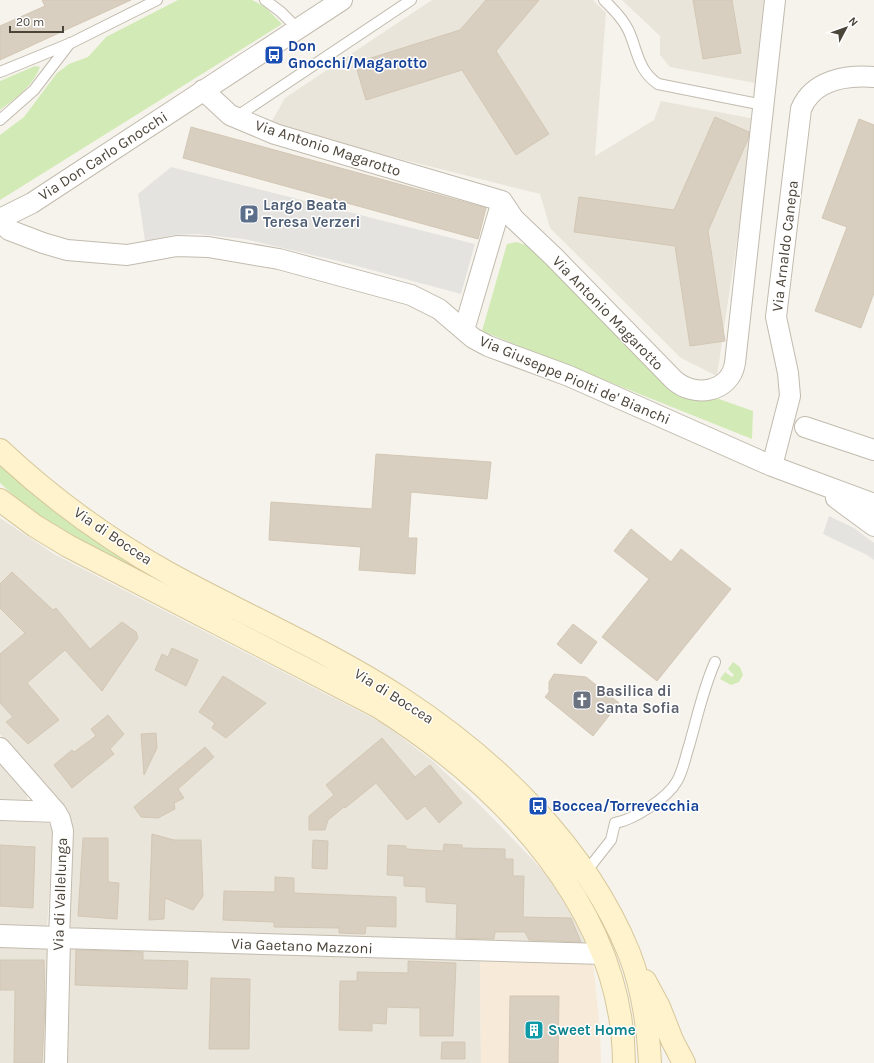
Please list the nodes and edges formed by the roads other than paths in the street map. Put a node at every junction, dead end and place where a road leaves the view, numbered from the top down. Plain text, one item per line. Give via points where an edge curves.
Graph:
1 (157, 0) edge
2 (265, 0) edge
3 (342, 0) edge
4 (411, 0) edge
5 (604, 0) edge
6 (775, 0) edge
7 (298, 29) junction
8 (70, 43) junction
9 (0, 72) edge
10 (874, 77) edge
11 (203, 90) junction
12 (763, 105) junction
13 (236, 117) junction
14 (0, 120) edge
15 (502, 202) junction
16 (0, 220) edge
17 (464, 330) junction
18 (804, 427) dead end
19 (0, 450) edge
20 (874, 450) edge
21 (772, 466) junction
22 (818, 484) junction
23 (0, 500) edge
24 (874, 504) edge
25 (874, 526) edge
26 (715, 662) dead end
27 (0, 748) edge
28 (0, 810) edge
29 (56, 812) junction
30 (585, 873) junction
31 (0, 936) edge
32 (59, 938) junction
33 (603, 954) junction
34 (629, 955) junction
35 (56, 1063) edge
36 (624, 1063) edge
37 (650, 1063) edge
38 (684, 1063) edge

1 - 8 lane
2 - 7 lane
3 - 7 street, Via Don Carlo Gnocchi
4 - 13 lane
5 - 12 lane via 625,24 641,67 658,84
6 - 12 street, Via Antonio Magarotto
7 - 11 street, Via Don Carlo Gnocchi
8 - 9 lane
8 - 14 lane via 34,90
10 - 21 street, Via Arnaldo Canepa via 853,76 825,84 808,98 802,109 776,317 788,373 790,396
11 - 13 street via 225,111
11 - 16 street, Via Don Carlo Gnocchi via 32,203
12 - 15 street, Via Antonio Magarotto via 735,363 730,378 718,388 694,390 685,388 674,380 514,219
13 - 15 street, Via Antonio Magarotto via 275,134
15 - 17 street
16 - 17 street, Via Giuseppe Piolti de' Bianchi via 9,230 67,250 128,255 177,246 198,246 286,261 412,295 439,309
17 - 21 street, Via Giuseppe Piolti de' Bianchi via 484,345 524,358 617,396
18 - 20 street
19 - 30 main road, Via di Boccea via 67,505 131,550 375,683 437,724 475,753 514,790 553,832
21 - 22 street, Via Giuseppe Piolti de' Bianchi
22 - 24 street, Via Giuseppe Piolti de' Bianchi
22 - 25 street
23 - 33 main road, Via di Boccea via 52,537 380,707 421,735 461,767 526,830 546,854 573,894
26 - 30 lane via 704,687 701,705 677,782 653,804 615,824 611,840
27 - 29 street, Via di Vallelunga
28 - 29 street
29 - 32 street, Via di Vallelunga via 63,831
30 - 34 main road, Via di Boccea via 606,907
31 - 32 street, Via Gaetano Mazzoni
32 - 33 street, Via Gaetano Mazzoni
32 - 35 street, Via di Vallelunga
33 - 36 main road, Via di Boccea via 620,1009
34 - 37 main road, Via di Boccea via 643,1003
34 - 38 main road via 659,1006

